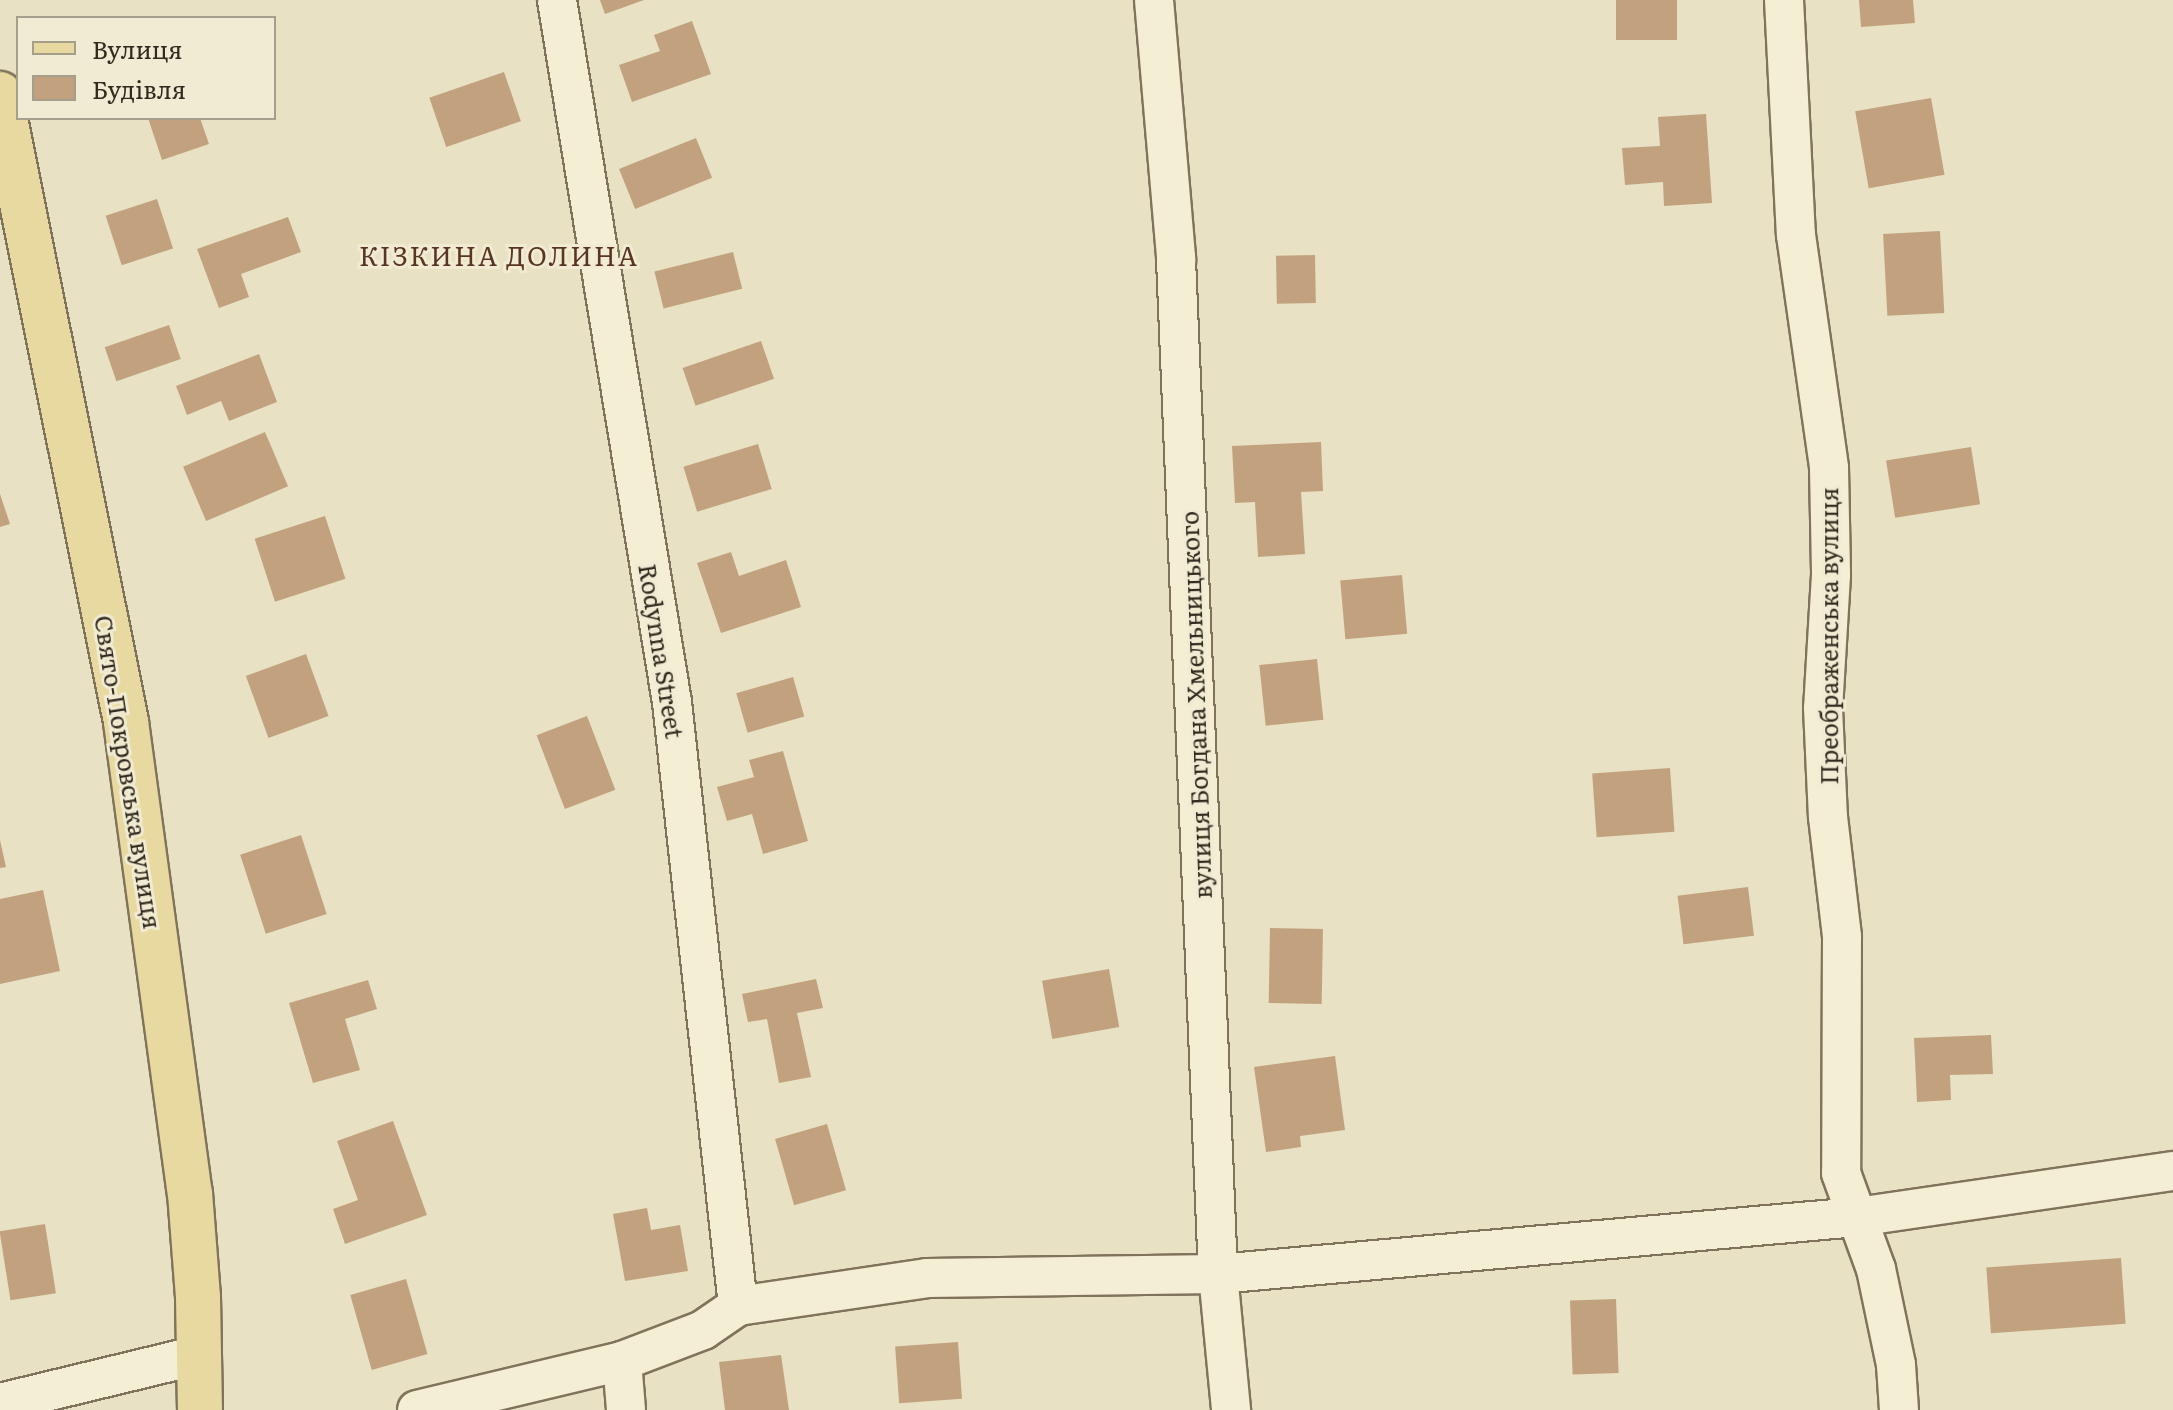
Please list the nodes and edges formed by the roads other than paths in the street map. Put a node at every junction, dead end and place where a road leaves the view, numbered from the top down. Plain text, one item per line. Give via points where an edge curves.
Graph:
1 (557, 0) edge
2 (1154, 0) edge
3 (1784, 0) edge
4 (0, 94) edge
5 (2173, 1171) edge
6 (1857, 1217) junction
7 (1218, 1274) junction
8 (738, 1306) junction
9 (199, 1355) junction
10 (622, 1361) junction
11 (0, 1403) edge
12 (200, 1410) edge
13 (417, 1410) edge
14 (626, 1410) edge
15 (1231, 1410) edge
16 (1899, 1410) edge

1 - 8 street, Rodynna Street via 672,702
2 - 7 street, вулиця Богдана Хмельницького via 1176,259
3 - 6 street, Преображенська вулиця via 1796,235 1829,468 1831,575 1823,708 1828,817 1842,937 1841,1173
4 - 9 main road, Свято-Покровська вулиця via 126,722 190,1193
5 - 6 street
6 - 7 street
6 - 16 street, Преображенська вулиця via 1876,1269 1896,1365
7 - 8 street via 927,1278
7 - 15 street, вулиця Богдана Хмельницького
8 - 10 street via 703,1330
9 - 11 street
9 - 12 main road, Свято-Покровська вулиця
10 - 13 street
10 - 14 street

